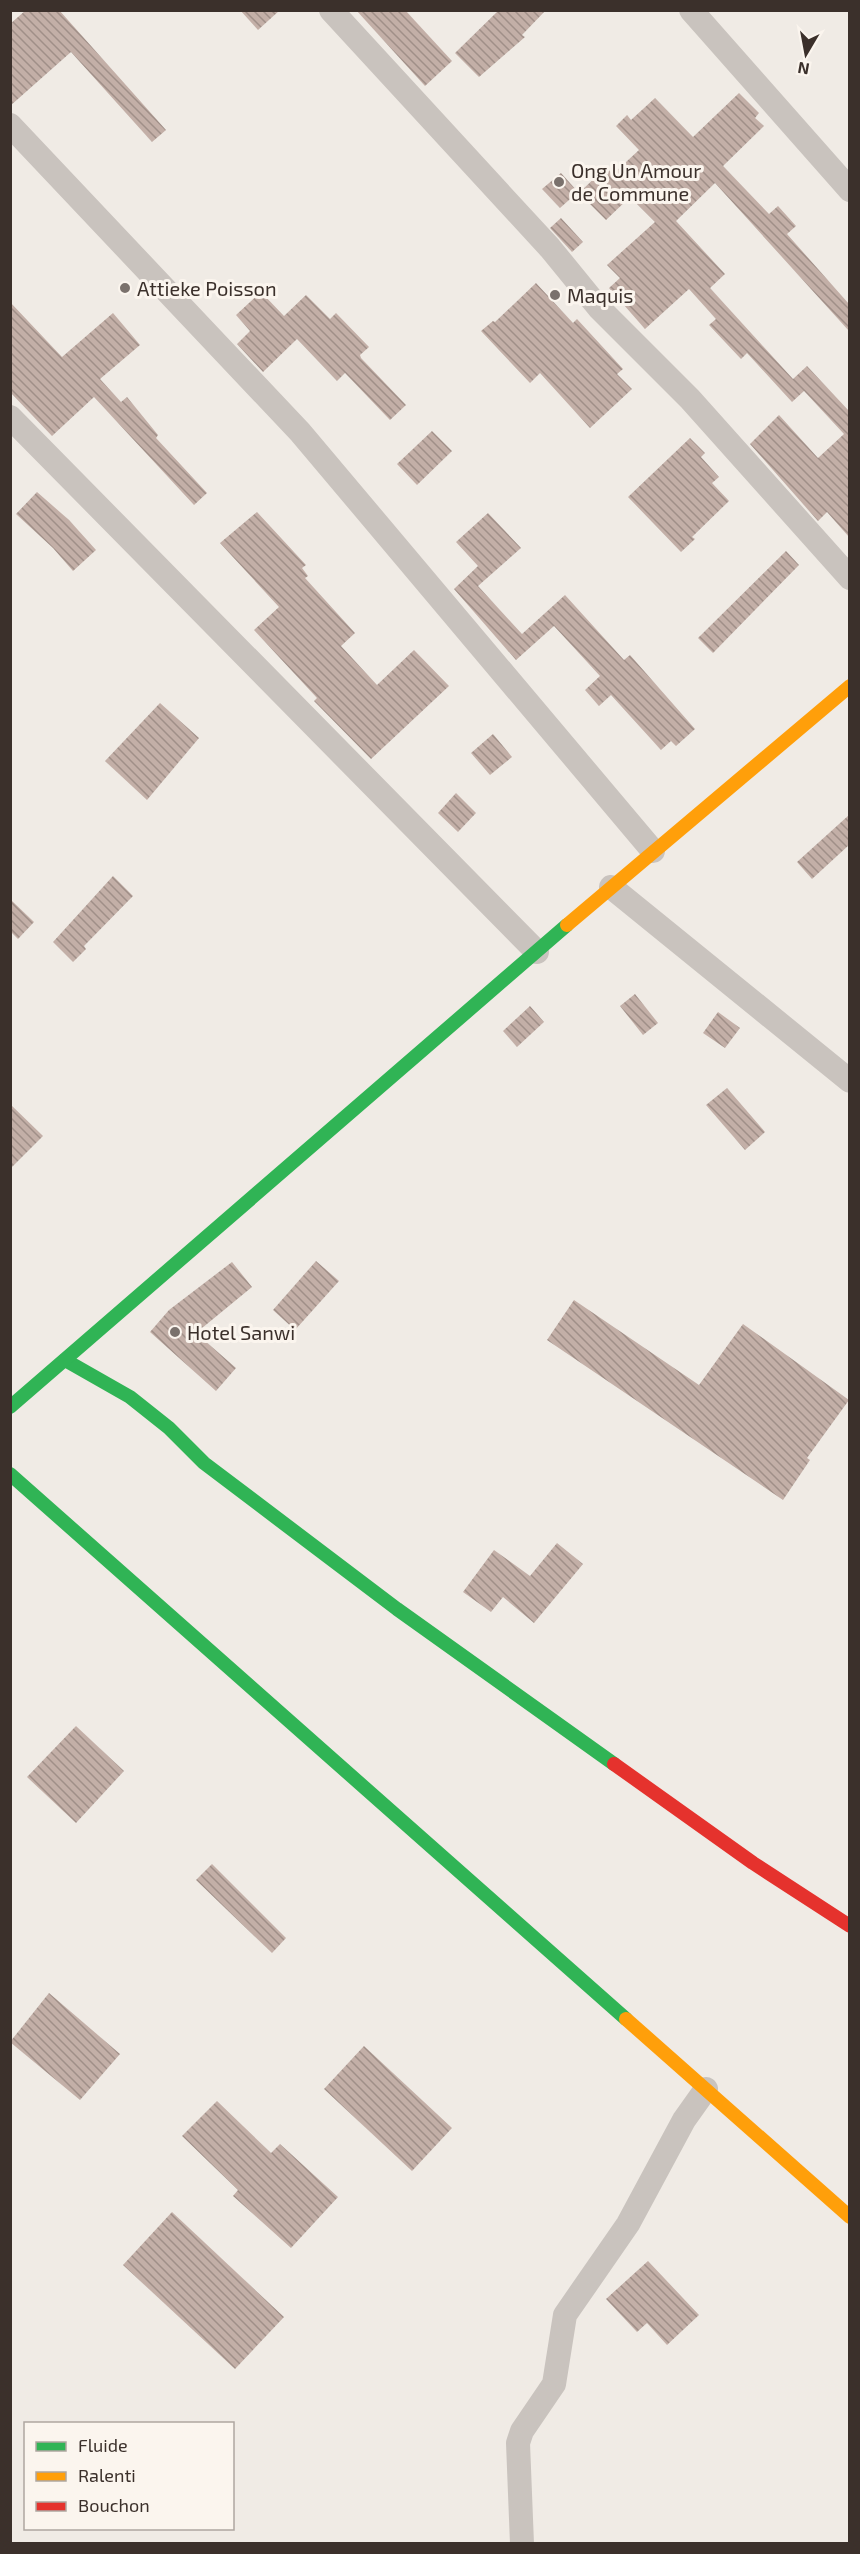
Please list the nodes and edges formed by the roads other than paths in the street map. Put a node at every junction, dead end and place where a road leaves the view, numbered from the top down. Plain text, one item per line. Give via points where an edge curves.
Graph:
1 (331, 10) edge
2 (695, 12) edge
3 (10, 125) edge
4 (849, 190) edge
5 (10, 417) edge
6 (849, 578) edge
7 (849, 686) edge
8 (653, 851) junction
9 (611, 887) junction
10 (537, 951) junction
11 (849, 1081) edge
12 (65, 1360) junction
13 (10, 1407) edge
14 (10, 1474) edge
15 (849, 1926) edge
16 (706, 2089) junction
17 (849, 2217) edge
18 (522, 2544) edge

1 - 6 street via 550,248 599,308 690,399
2 - 4 street
3 - 8 street via 300,432
5 - 10 street
7 - 8 street
8 - 9 street
9 - 10 street
9 - 11 street
10 - 12 street
12 - 13 street
12 - 15 street via 130,1397 204,1463 397,1609 753,1863
14 - 16 street
16 - 17 street
16 - 18 street via 684,2120 628,2224 565,2315 554,2384 518,2443

